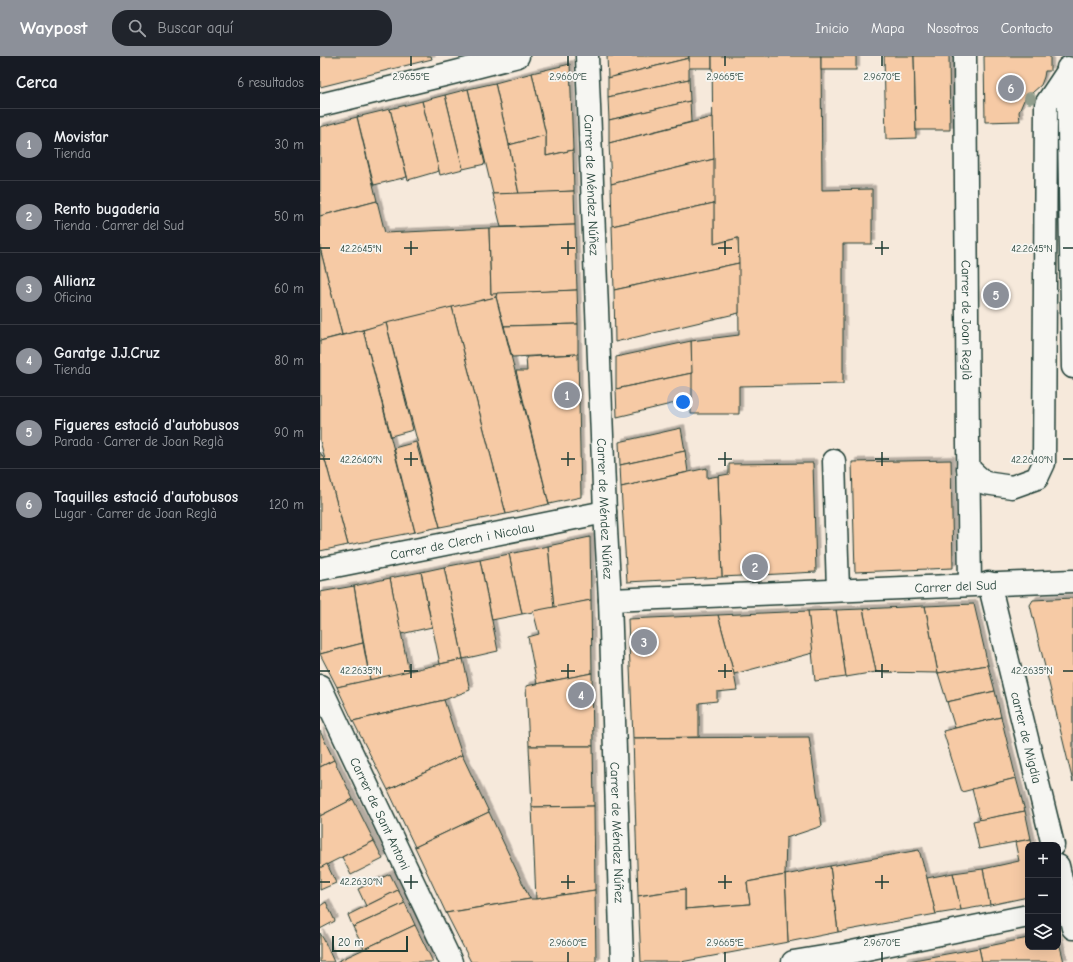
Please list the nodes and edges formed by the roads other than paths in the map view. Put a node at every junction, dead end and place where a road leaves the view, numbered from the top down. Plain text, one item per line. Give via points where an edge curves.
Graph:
1 (518, 56) edge
2 (587, 56) edge
3 (965, 56) edge
4 (1068, 64) edge
5 (450, 65) edge
6 (320, 105) edge
7 (1073, 367) edge
8 (834, 460) dead end
9 (968, 468) junction
10 (604, 512) junction
11 (320, 569) edge
12 (1073, 581) edge
13 (979, 584) junction
14 (838, 590) junction
15 (610, 600) junction
16 (320, 686) edge
17 (1052, 842) edge
18 (1061, 878) edge
19 (1068, 913) edge
20 (1025, 917) edge
21 (842, 958) edge
22 (451, 962) edge
23 (622, 962) edge
24 (793, 962) edge

1 - 5 street
2 - 10 street, Carrer de Méndez Núñez
3 - 9 street, Carrer de Joan Reglà
4 - 7 street
4 - 9 street via 1046,104 1044,464 1037,478 1012,487 985,482
5 - 6 street
8 - 14 street
9 - 13 street, Carrer de Joan Reglà
10 - 11 street, Carrer de Clerch i Nicolau
10 - 15 street, Carrer de Méndez Núñez
12 - 13 street, Carrer del Sud
13 - 14 street, Carrer del Sud
13 - 17 street, carrer de Migdia
14 - 15 street, Carrer del Sud
15 - 23 street, Carrer de Méndez Núñez
16 - 22 street, Carrer de Sant Antoni
18 - 19 street
20 - 21 street
21 - 24 street

